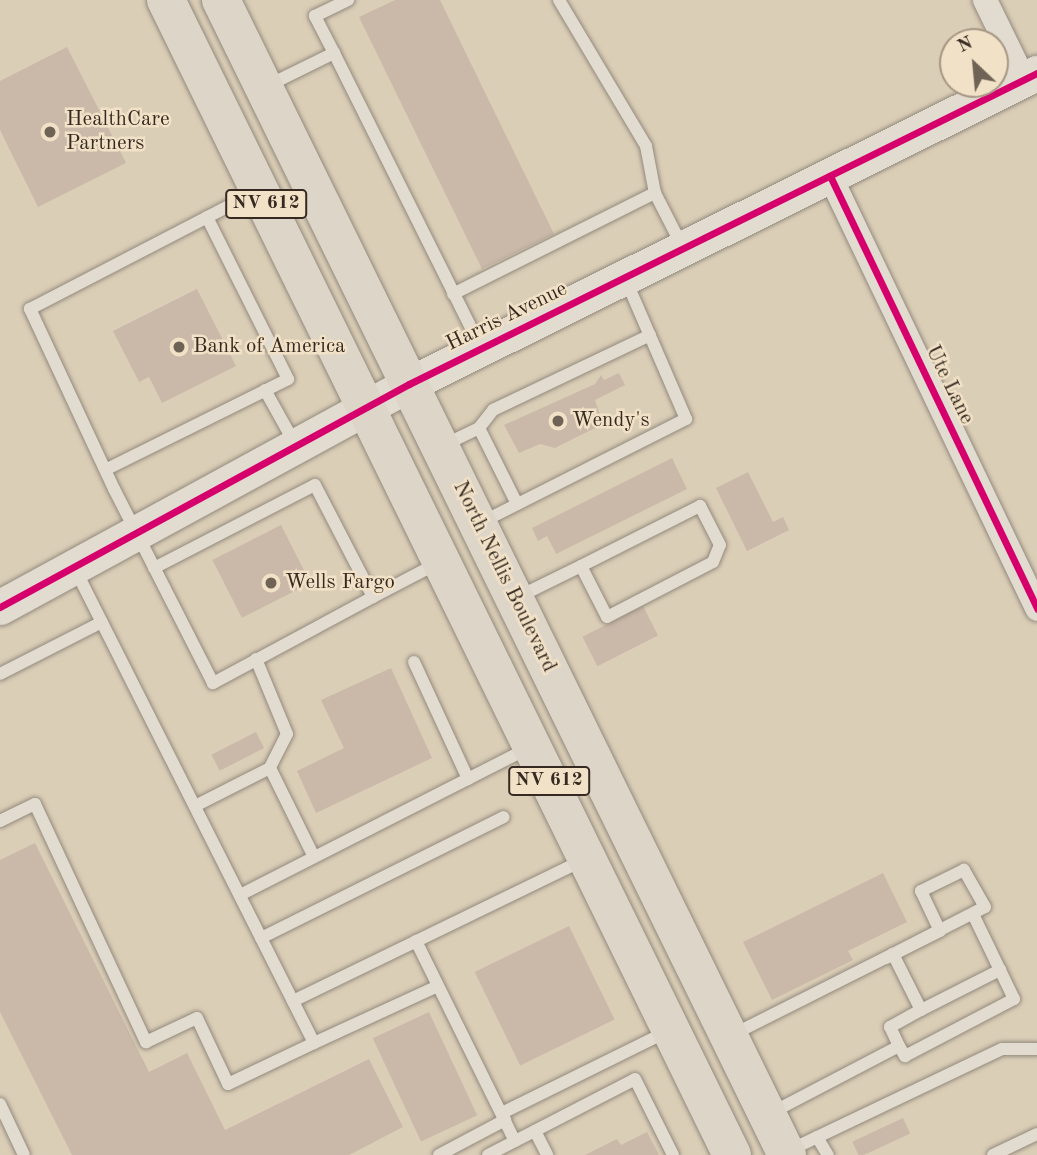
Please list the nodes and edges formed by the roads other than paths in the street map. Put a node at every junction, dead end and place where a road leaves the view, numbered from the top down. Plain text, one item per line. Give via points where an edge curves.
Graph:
1 (166, 0) edge
2 (221, 0) edge
3 (348, 0) edge
4 (559, 0) edge
5 (985, 0) edge
6 (334, 53) junction
7 (1030, 76) edge
8 (263, 87) junction
9 (830, 176) junction
10 (259, 191) junction
11 (655, 193) junction
12 (207, 217) junction
13 (683, 248) junction
14 (625, 278) junction
15 (453, 294) junction
16 (650, 335) junction
17 (481, 349) junction
18 (409, 384) junction
19 (265, 390) junction
20 (366, 407) junction
21 (479, 428) junction
22 (295, 444) junction
23 (440, 447) junction
24 (109, 468) junction
25 (517, 504) junction
26 (478, 524) junction
27 (135, 530) junction
28 (441, 562) junction
29 (74, 566) junction
30 (581, 566) junction
31 (154, 568) junction
32 (373, 597) junction
33 (514, 598) junction
34 (0, 607) edge
35 (1037, 609) edge
36 (102, 622) junction
37 (256, 659) junction
38 (414, 662) dead end
39 (0, 674) edge
40 (532, 747) junction
41 (270, 768) junction
42 (468, 779) junction
43 (195, 806) junction
44 (504, 817) dead end
45 (0, 821) edge
46 (314, 857) junction
47 (587, 859) junction
48 (240, 895) junction
49 (973, 914) junction
50 (940, 930) junction
51 (261, 938) junction
52 (416, 941) junction
53 (890, 956) junction
54 (1000, 970) junction
55 (438, 986) junction
56 (293, 1001) junction
57 (921, 1010) junction
58 (670, 1030) junction
59 (729, 1036) junction
60 (314, 1043) junction
61 (899, 1046) junction
62 (1037, 1049) edge
63 (0, 1104) edge
64 (768, 1114) junction
65 (503, 1117) junction
66 (535, 1131) junction
67 (1037, 1134) edge
68 (515, 1141) junction
69 (797, 1148) edge
70 (24, 1155) edge
71 (439, 1155) edge
72 (488, 1155) edge
73 (547, 1155) edge
74 (673, 1155) edge
75 (732, 1155) edge
76 (828, 1155) edge
77 (993, 1155) edge

1 - 10 main road, NV 612
2 - 8 main road, North Nellis Boulevard / NV 612
3 - 6 lane via 315,16
4 - 11 lane via 646,146
5 - 7 street
6 - 8 lane
6 - 15 lane
7 - 9 street, Harris Avenue
8 - 18 main road, North Nellis Boulevard / NV 612
9 - 13 street, Harris Avenue
9 - 35 street, Ute Lane
10 - 12 lane
10 - 20 main road, NV 612
11 - 13 lane
11 - 15 lane
12 - 19 lane via 288,379
12 - 24 lane via 30,309
13 - 14 street, Harris Avenue
14 - 16 lane
14 - 17 street, Harris Avenue
15 - 17 lane
16 - 21 lane via 494,410
16 - 25 lane via 686,419
17 - 18 street, Harris Avenue
18 - 20 street, Harris Avenue
18 - 23 main road, North Nellis Boulevard / NV 612
19 - 22 lane
19 - 24 lane
20 - 22 street, Harris Avenue
20 - 28 main road, NV 612
21 - 23 lane
21 - 25 lane
22 - 27 street, Harris Avenue
23 - 26 main road, North Nellis Boulevard / NV 612
24 - 27 lane
25 - 26 lane
26 - 33 main road, North Nellis Boulevard / NV 612
27 - 29 street, Harris Avenue
27 - 31 lane
28 - 32 lane
28 - 40 main road, NV 612
29 - 34 street, Harris Avenue
29 - 36 lane
30 - 30 lane via 607,617 713,562 720,545 700,506
30 - 33 lane
31 - 32 lane via 315,485
31 - 37 lane via 213,683
32 - 37 lane
33 - 59 main road, North Nellis Boulevard / NV 612
36 - 39 lane
36 - 43 lane
37 - 41 lane via 287,734
38 - 42 lane
40 - 42 lane
40 - 47 main road, NV 612
41 - 43 lane
41 - 46 lane
42 - 46 lane
43 - 48 lane
44 - 51 lane
45 - 60 lane via 35,804 146,1042 197,1018 228,1084
46 - 48 lane
47 - 52 lane
47 - 58 main road, NV 612
48 - 51 lane
49 - 50 lane
49 - 50 lane via 985,908 964,870 921,891
49 - 54 lane
50 - 53 lane
51 - 56 lane
52 - 55 lane
52 - 56 lane
53 - 57 lane
53 - 59 lane
54 - 57 lane
54 - 61 lane via 1014,999 905,1056
55 - 60 lane
55 - 65 lane
56 - 60 lane
57 - 61 lane via 890,1027
58 - 65 lane
58 - 75 main road, NV 612
59 - 64 main road, North Nellis Boulevard / NV 612
61 - 64 lane
62 - 69 lane via 1002,1049
63 - 70 lane
64 - 69 main road, North Nellis Boulevard / NV 612
65 - 68 lane
65 - 71 lane
66 - 68 lane
66 - 73 lane
66 - 74 lane via 635,1079
67 - 77 lane
68 - 72 lane
69 - 76 lane

